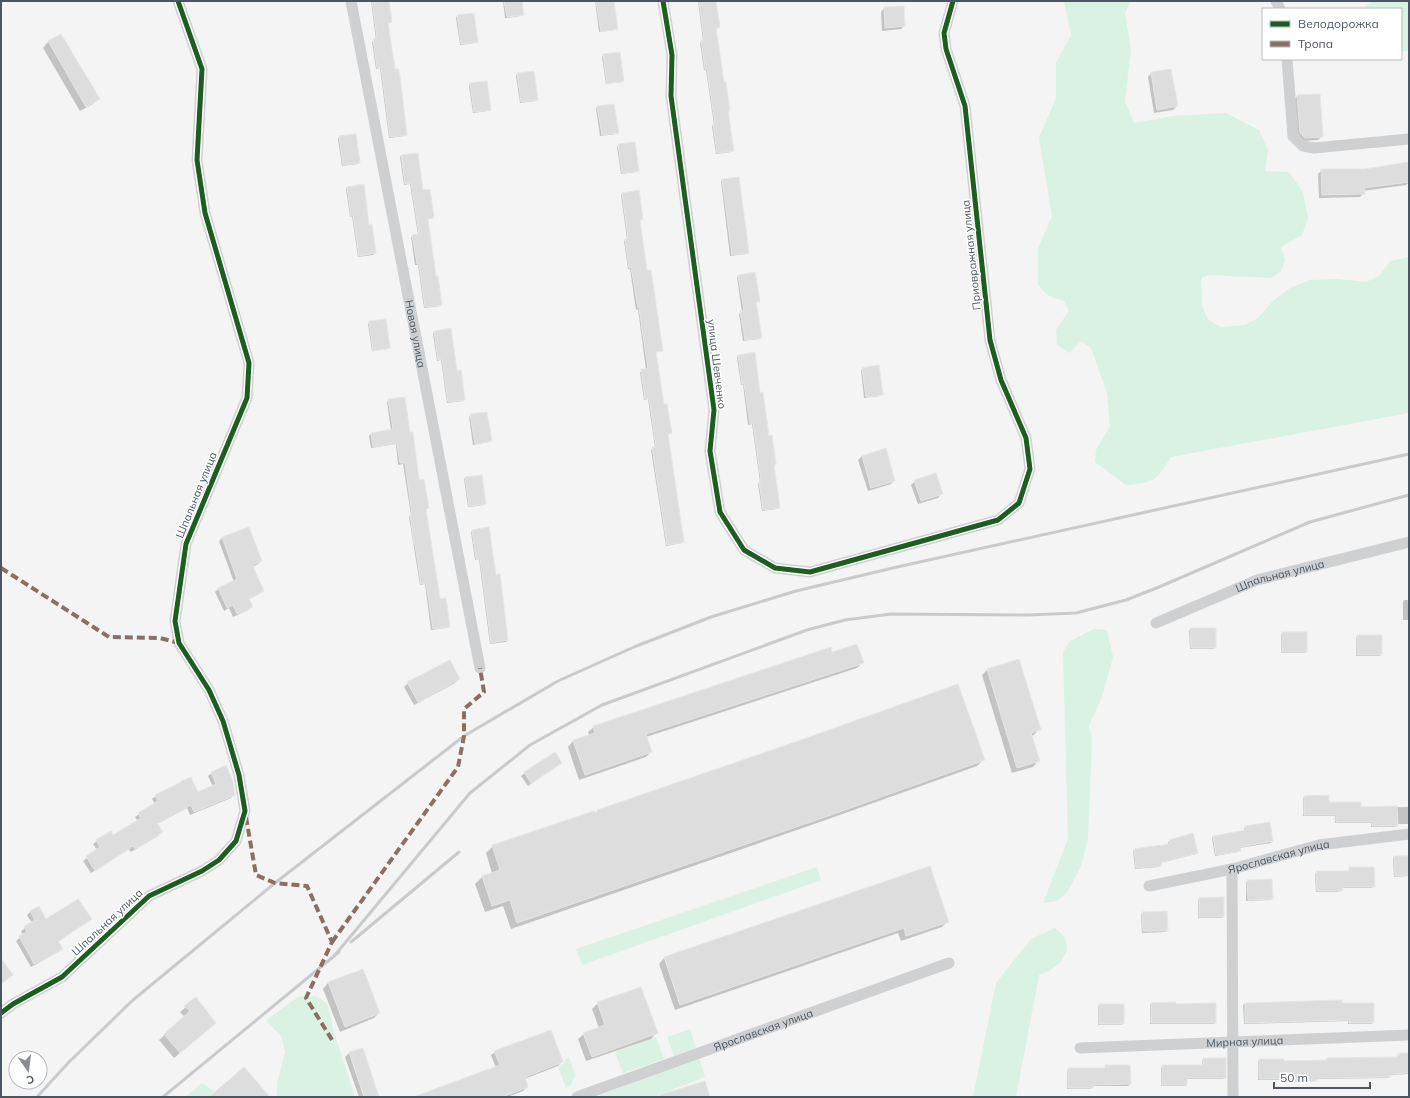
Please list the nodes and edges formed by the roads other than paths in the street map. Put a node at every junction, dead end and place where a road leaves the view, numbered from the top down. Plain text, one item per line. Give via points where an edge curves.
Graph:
1 (178, 1) edge
2 (351, 1) edge
3 (663, 1) edge
4 (953, 1) edge
5 (1287, 60) edge
6 (1409, 139) edge
7 (1019, 503) joint
8 (1409, 542) edge
9 (1156, 623) dead end
10 (480, 668) dead end
11 (1409, 834) edge
12 (1232, 869) junction
13 (1149, 886) dead end
14 (949, 963) dead end
15 (1, 1012) edge
16 (1409, 1035) edge
17 (1234, 1041) junction
18 (1080, 1048) dead end
19 (577, 1097) edge
20 (1233, 1097) edge

1 - 15 street, Шпальная улица via 202,69 197,160 205,213 249,363 247,398 186,544 175,621 179,643 209,690 223,721 239,775 245,811 236,841 219,860 202,871 149,896 62,978
2 - 10 street, Новая улица
3 - 7 street, улица Шевченко via 672,54 671,96 714,410 710,451 720,512 744,550 775,568 810,572 998,520
4 - 7 street, Приовражная улица via 944,33 946,49 965,106 990,340 1001,380 1026,438 1030,469
5 - 6 street via 1293,136 1303,146 1314,148
8 - 9 street, Шпальная улица via 1257,580
11 - 12 street, Ярославская улица via 1319,845
12 - 13 street, Ярославская улица
12 - 17 street
14 - 19 street, Ярославская улица
16 - 17 street, Мирная улица
17 - 18 street, Мирная улица
17 - 20 street

